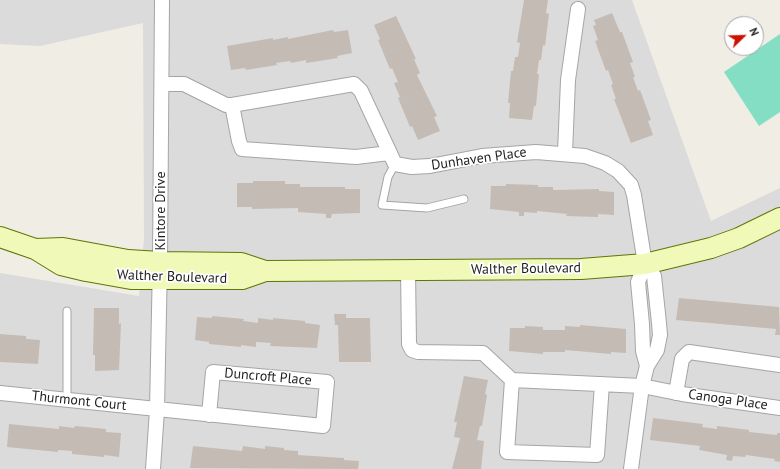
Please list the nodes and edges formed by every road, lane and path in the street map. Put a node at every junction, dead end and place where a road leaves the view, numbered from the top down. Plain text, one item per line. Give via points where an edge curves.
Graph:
1 (162, 0) edge
2 (578, 9) dead end
3 (162, 84) junction
4 (232, 105) junction
5 (565, 153) junction
6 (392, 159) junction
7 (464, 199) dead end
8 (780, 218) edge
9 (0, 237) edge
10 (645, 264) junction
11 (408, 270) junction
12 (160, 271) junction
13 (67, 311) dead end
14 (780, 365) edge
15 (512, 380) junction
16 (602, 384) junction
17 (642, 386) junction
18 (676, 393) junction
19 (0, 394) edge
20 (67, 400) junction
21 (780, 408) edge
22 (157, 410) junction
23 (209, 415) junction
24 (153, 469) edge
25 (631, 469) edge

1 - 3 street, Kintore Drive
2 - 5 street via 568,80
3 - 4 street via 184,84 226,105
3 - 12 street, Kintore Drive
4 - 6 street, Dunhaven Place via 238,141 242,148
4 - 6 street via 354,84 361,91
5 - 6 street, Dunhaven Place via 519,152 419,167
5 - 10 street, Dunhaven Place via 605,163 618,171 631,185
6 - 7 lane via 382,205 427,208
8 - 10 main road, Walther Boulevard via 711,248
9 - 12 main road, Walther Boulevard via 35,249 61,264 86,271 131,279
10 - 11 main road, Walther Boulevard via 581,269
10 - 17 street, Dunhaven Place via 654,276 660,335 657,350 647,366
11 - 12 main road, Walther Boulevard via 265,271 242,279
11 - 15 street via 409,344 412,350 483,353
12 - 22 street, Kintore Drive
13 - 20 lane
14 - 18 street, Canoga Place via 689,352 682,359
15 - 16 street, Canoga Place
15 - 16 street via 508,452 597,455
16 - 17 street, Canoga Place
17 - 18 street, Canoga Place
17 - 25 street, Dunhaven Place
18 - 21 street, Canoga Place
19 - 20 street, Thurmont Court
20 - 22 street, Thurmont Court
22 - 23 street, Duncroft Place
22 - 24 street, Kintore Drive
23 - 23 street, Duncroft Place via 213,372 327,382 323,426

